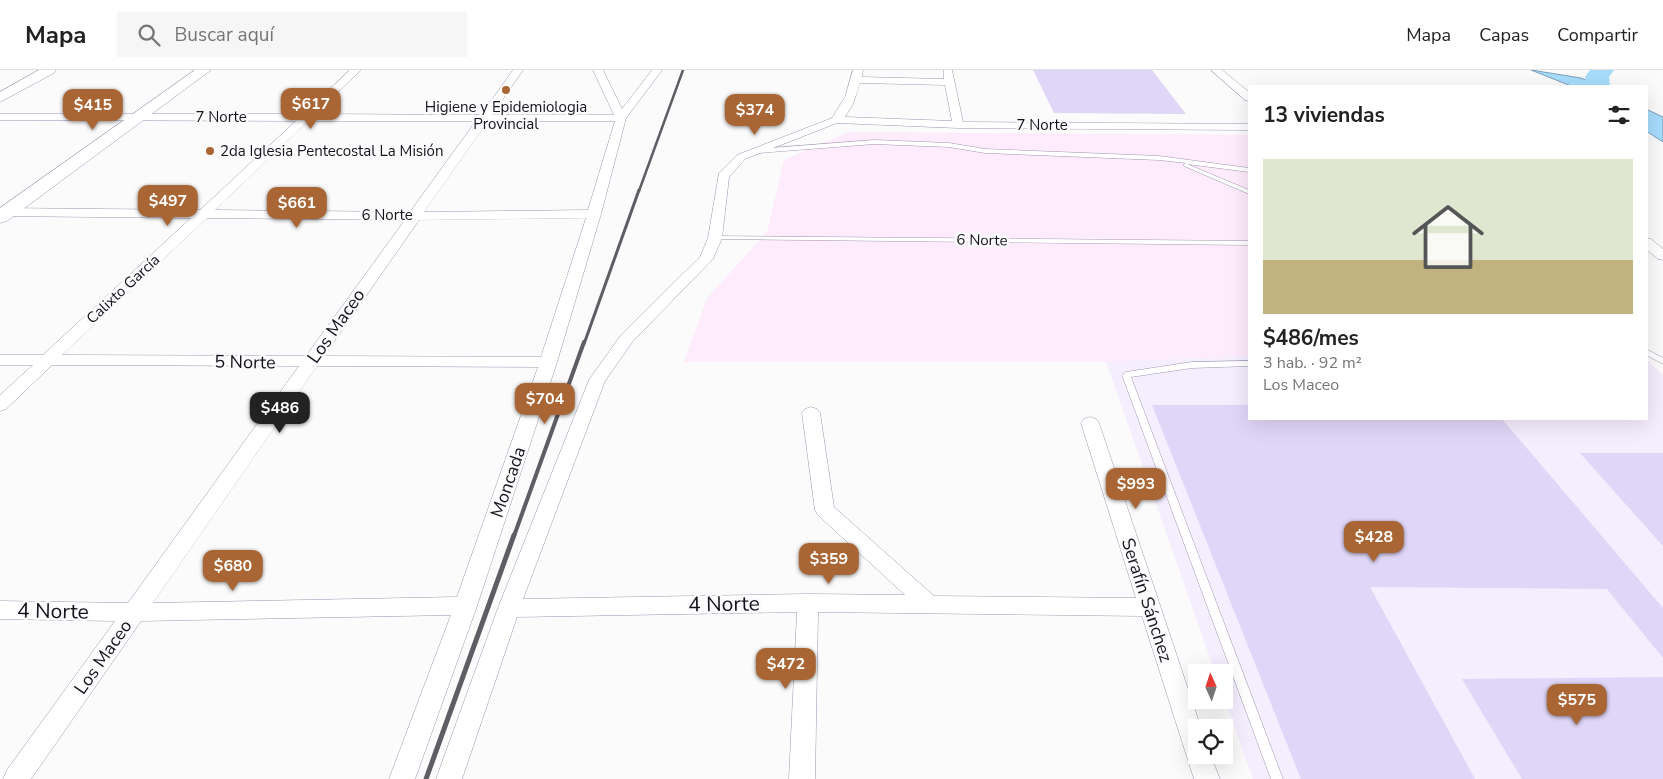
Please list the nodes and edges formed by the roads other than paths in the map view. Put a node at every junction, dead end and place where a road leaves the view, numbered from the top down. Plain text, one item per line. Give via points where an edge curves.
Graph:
1 (49, 70) edge
2 (204, 70) edge
3 (356, 70) edge
4 (518, 70) edge
5 (598, 70) edge
6 (657, 70) edge
7 (948, 70) edge
8 (1216, 70) edge
9 (857, 75) edge
10 (950, 82) junction
11 (1248, 97) edge
12 (0, 98) edge
13 (0, 117) edge
14 (306, 117) junction
15 (139, 118) junction
16 (485, 118) junction
17 (622, 118) junction
18 (836, 120) junction
19 (958, 125) junction
20 (1248, 127) edge
21 (754, 151) junction
22 (1160, 158) junction
23 (1248, 170) edge
24 (1248, 192) edge
25 (2, 214) edge
26 (203, 214) junction
27 (595, 214) junction
28 (414, 216) junction
29 (715, 238) junction
30 (1248, 242) edge
31 (1648, 244) edge
32 (1663, 256) edge
33 (1648, 352) edge
34 (0, 360) edge
35 (48, 360) junction
36 (310, 362) junction
37 (549, 362) junction
38 (1248, 362) edge
39 (1663, 362) edge
40 (0, 405) edge
41 (811, 413) dead end
42 (1090, 424) dead end
43 (808, 603) junction
44 (929, 604) junction
45 (466, 606) junction
46 (1149, 607) junction
47 (509, 608) junction
48 (0, 610) edge
49 (134, 612) junction
50 (1188, 724) edge
51 (1201, 764) edge
52 (16, 779) edge
53 (402, 779) edge
54 (449, 779) edge
55 (802, 779) edge
56 (1207, 779) edge
57 (1277, 779) edge

1 - 12 main road
2 - 15 main road
3 - 14 street, Calixto García
4 - 16 street, Los Maceo
5 - 17 street
6 - 17 street
7 - 10 street
8 - 11 street
9 - 10 street
9 - 18 street via 843,113
10 - 19 street
13 - 15 street, 7 Norte
14 - 15 street, 7 Norte
14 - 16 street, 7 Norte
14 - 26 street, Calixto García
15 - 25 main road
16 - 17 street, 7 Norte
16 - 28 street, Los Maceo
17 - 27 street, Moncada
18 - 19 street, 7 Norte
18 - 21 street
19 - 20 street, 7 Norte
21 - 22 lane via 882,142
21 - 29 street via 741,157 723,176
22 - 23 lane
22 - 24 lane via 1187,165
25 - 26 street, 6 Norte
26 - 28 street, 6 Norte
26 - 35 street, Calixto García
27 - 28 street, 6 Norte
27 - 37 street, Moncada
28 - 36 street, Los Maceo
29 - 30 lane, 6 Norte
29 - 47 street via 706,259 627,338 597,380
31 - 32 street
33 - 39 lane
34 - 35 street, 5 Norte
35 - 36 street, 5 Norte
35 - 40 street, Calixto García
36 - 37 street, 5 Norte
36 - 49 street, Los Maceo
37 - 45 street, Moncada
38 - 57 lane via 1126,375
41 - 44 street via 825,510
42 - 46 street, Serafín Sánchez
43 - 44 street, 4 Norte
43 - 47 street, 4 Norte
43 - 55 street
44 - 46 street, 4 Norte
45 - 49 street, 4 Norte
45 - 53 street, Moncada
46 - 50 street, Serafín Sánchez
47 - 54 street
48 - 49 street, 4 Norte
49 - 52 street, Los Maceo
51 - 56 street

